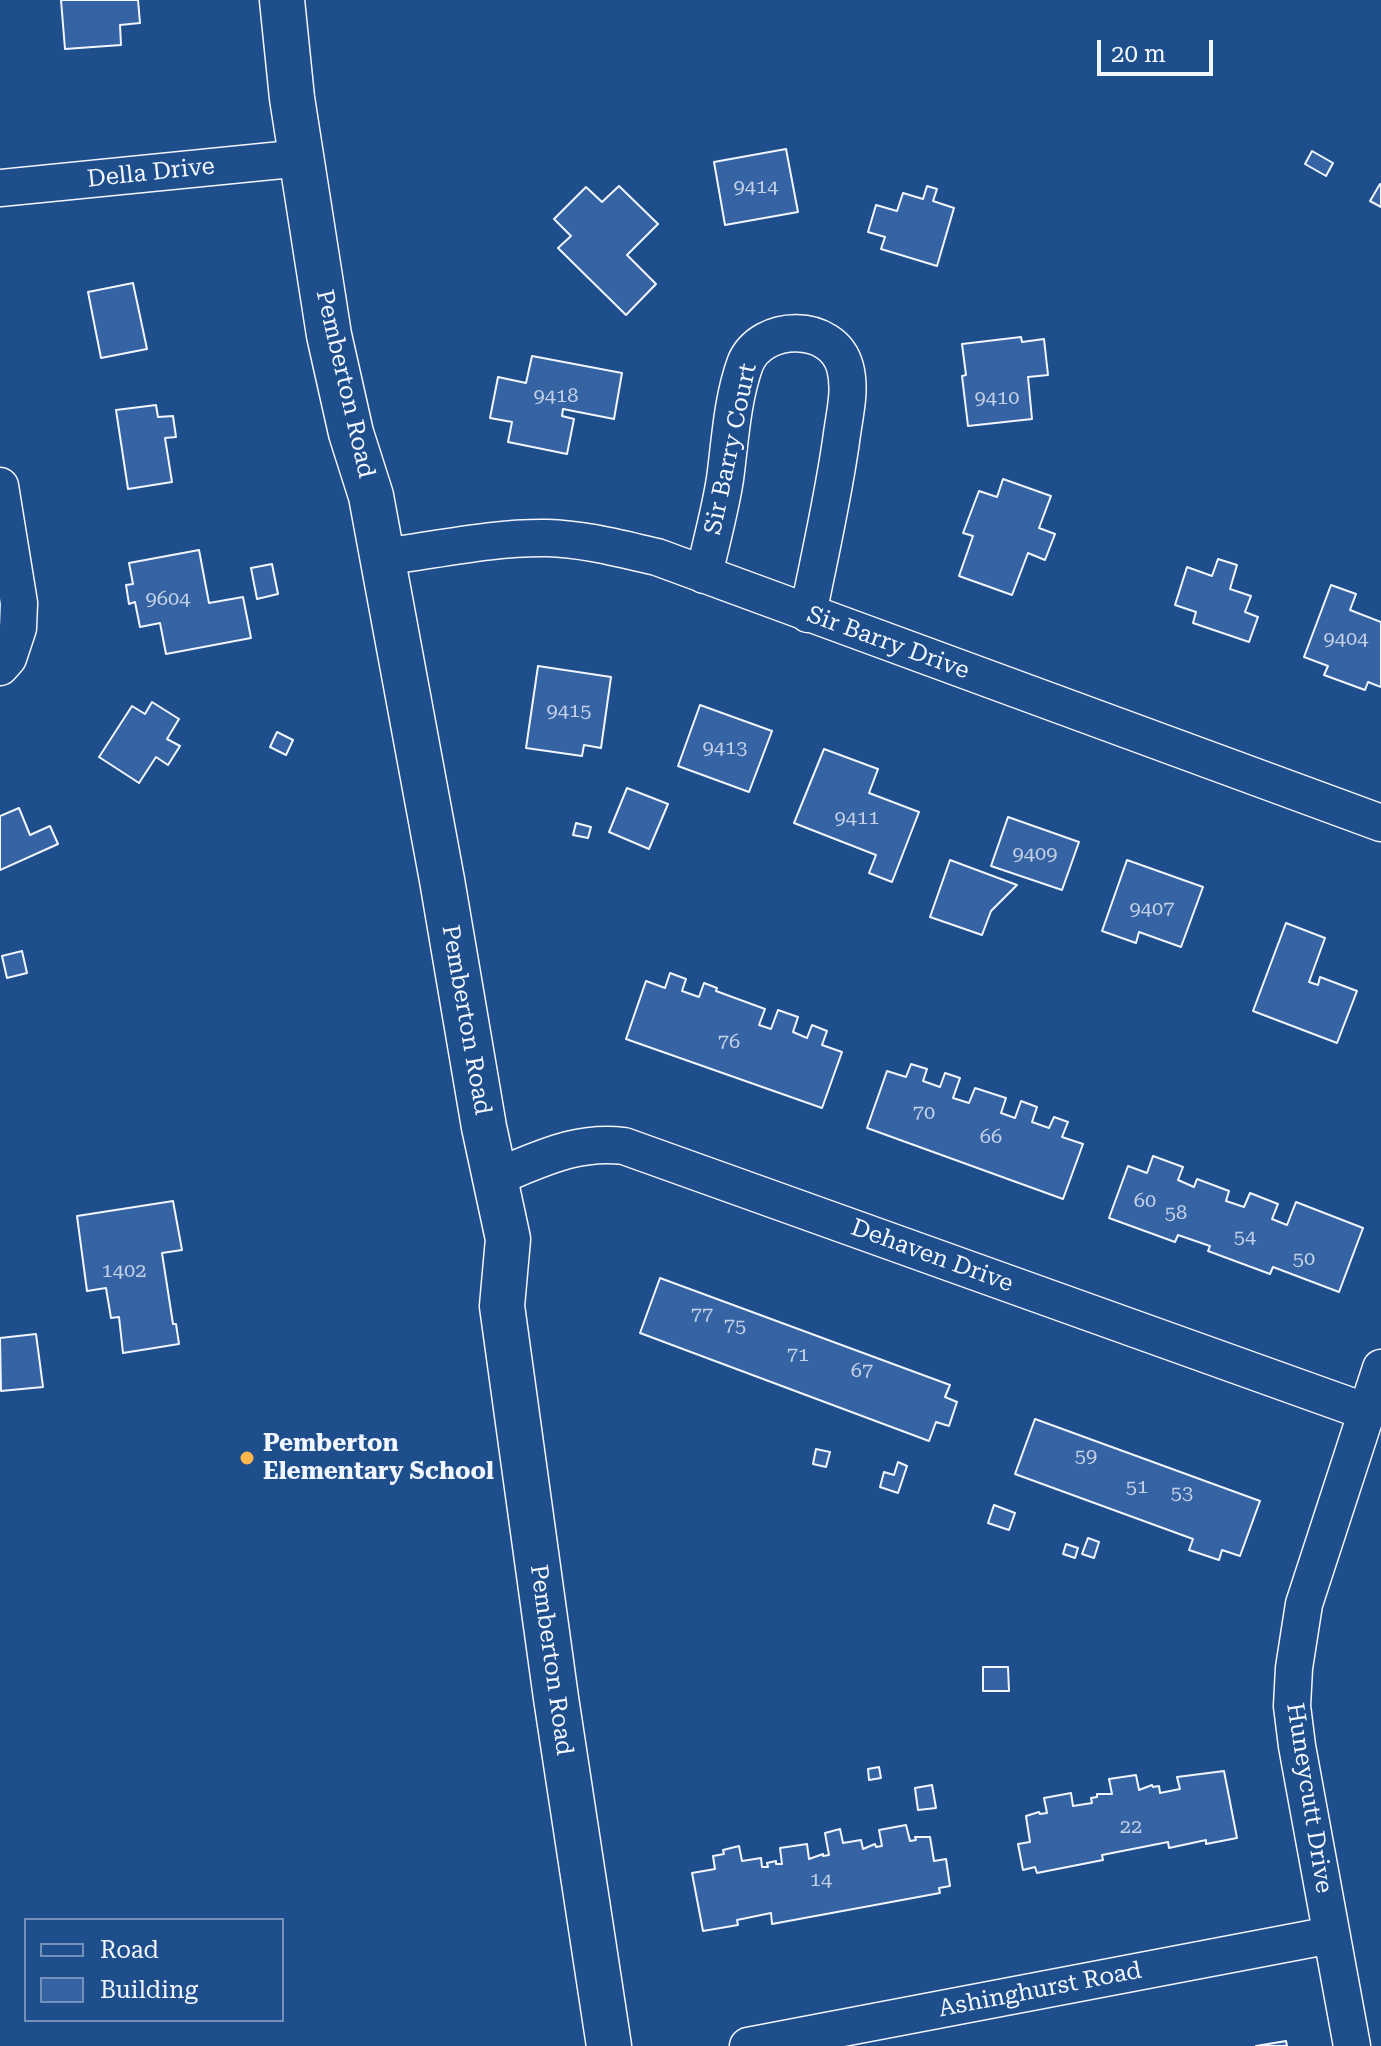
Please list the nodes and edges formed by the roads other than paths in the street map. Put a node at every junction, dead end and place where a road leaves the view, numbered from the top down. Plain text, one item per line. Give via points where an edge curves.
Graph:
1 (282, 0) edge
2 (302, 158) junction
3 (0, 188) edge
4 (0, 486) edge
5 (381, 557) junction
6 (704, 575) junction
7 (808, 614) junction
8 (0, 667) edge
9 (1381, 823) edge
10 (496, 1177) junction
11 (1381, 1368) edge
12 (1367, 1412) junction
13 (1331, 1935) junction
14 (609, 2046) edge
15 (748, 2046) edge
16 (1352, 2046) edge

1 - 2 street, Pemberton Road
2 - 3 street, Della Drive
2 - 5 street, Pemberton Road via 329,335 371,496
4 - 8 street via 19,603 18,628
5 - 6 street, Sir Barry Drive via 546,538 657,557
5 - 10 street, Pemberton Road
6 - 7 street, Sir Barry Drive
6 - 7 street, Sir Barry Court via 745,363 769,337 799,333 824,341 845,365 848,390
7 - 9 street, Sir Barry Drive
10 - 12 street, Dehaven Drive via 563,1150 600,1143 624,1146
10 - 14 street, Pemberton Road via 508,1239 502,1306
11 - 12 street, Huneycutt Drive
12 - 13 street, Huneycutt Drive via 1304,1604 1294,1668 1297,1746
13 - 15 street, Ashinghurst Road
13 - 16 street, Huneycutt Drive

